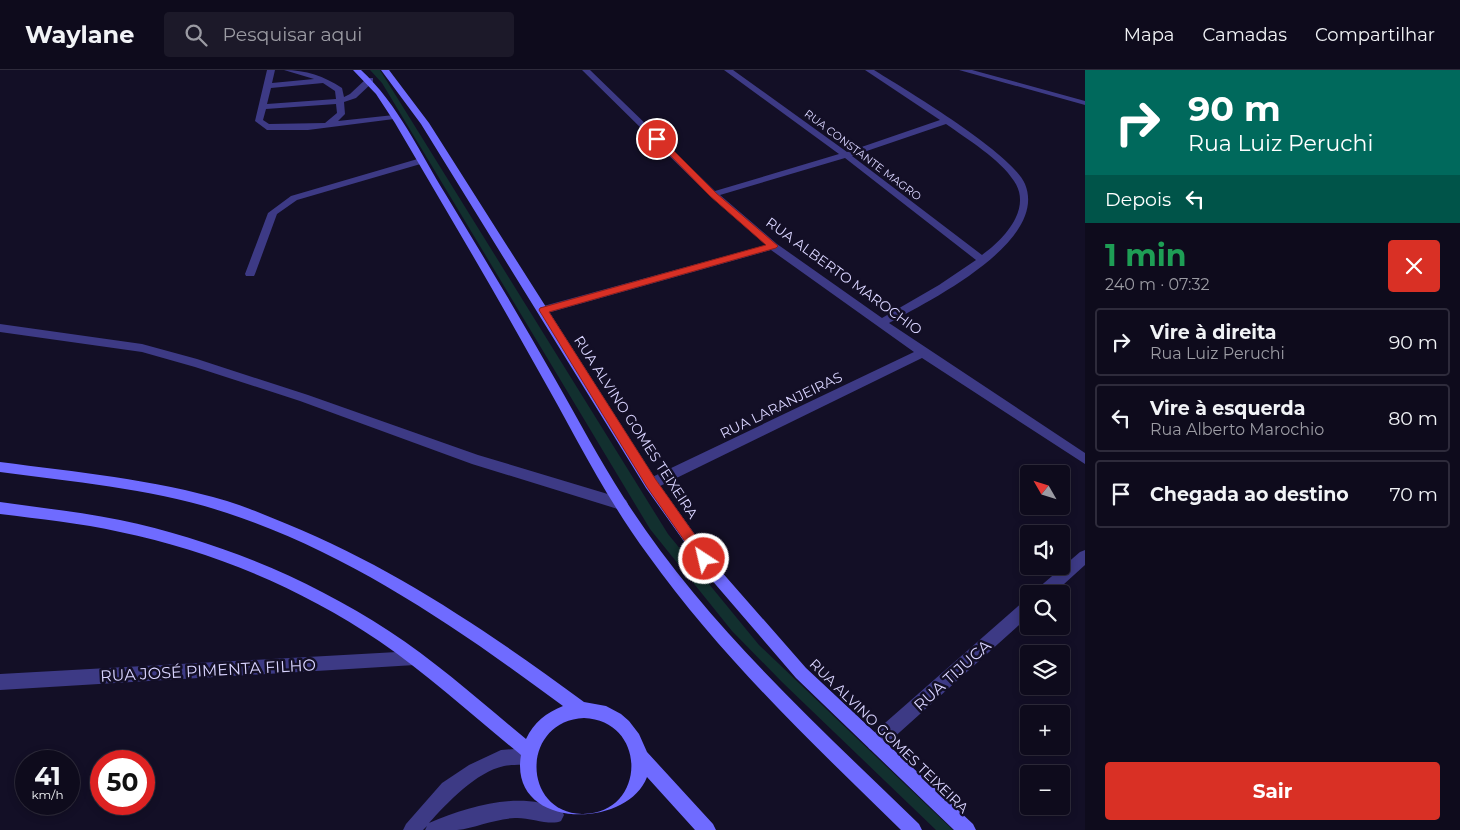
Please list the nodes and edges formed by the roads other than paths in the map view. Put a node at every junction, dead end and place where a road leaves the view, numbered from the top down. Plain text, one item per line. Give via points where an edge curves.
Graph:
1 (271, 70) edge
2 (288, 70) edge
3 (357, 70) edge
4 (385, 70) edge
5 (586, 70) edge
6 (728, 70) edge
7 (869, 70) edge
8 (963, 70) edge
9 (370, 80) junction
10 (328, 81) junction
11 (267, 86) junction
12 (1085, 94) edge
13 (1072, 99) junction
14 (340, 101) junction
15 (1085, 103) edge
16 (262, 108) junction
17 (394, 117) junction
18 (948, 120) junction
19 (327, 124) junction
20 (846, 155) junction
21 (421, 161) junction
22 (713, 194) junction
23 (773, 246) junction
24 (983, 261) junction
25 (250, 274) dead end
26 (544, 310) junction
27 (883, 322) junction
28 (0, 328) edge
29 (923, 352) junction
30 (1085, 458) edge
31 (0, 467) edge
32 (651, 484) junction
33 (621, 504) junction
34 (0, 508) edge
35 (1085, 556) edge
36 (1052, 585) edge
37 (1020, 614) edge
38 (415, 658) junction
39 (0, 682) edge
40 (579, 708) junction
41 (875, 743) junction
42 (530, 754) junction
43 (638, 755) junction
44 (555, 816) junction
45 (590, 827) edge
46 (412, 830) edge
47 (434, 830) edge
48 (707, 830) edge
49 (913, 830) edge
50 (966, 830) edge

1 - 11 street
2 - 10 street
3 - 9 main road
4 - 26 main road, RUA ALVINO GOMES TEIXEIRA via 425,123
5 - 22 street, RUA ALBERTO MAROCHIO
6 - 20 street, RUA CONSTANTE MAGRO
7 - 18 street
8 - 13 street
9 - 14 street via 353,96
9 - 17 main road
10 - 11 street
10 - 14 street via 339,90
11 - 16 street
12 - 13 street
13 - 15 street
14 - 16 street
14 - 19 street via 341,114
16 - 19 street via 258,121 267,127 286,129
17 - 19 street
17 - 21 main road
18 - 20 street
18 - 24 street via 1002,163 1019,182 1025,205 1016,228
20 - 22 street
20 - 24 street, RUA CONSTANTE MAGRO
21 - 25 street via 294,198 283,205 273,213
21 - 33 main road via 512,312
22 - 23 street, RUA ALBERTO MAROCHIO
23 - 26 street
23 - 27 street, RUA ALBERTO MAROCHIO
24 - 27 street via 945,288
26 - 32 main road, RUA ALVINO GOMES TEIXEIRA
27 - 29 street, RUA ALBERTO MAROCHIO
28 - 33 street via 142,348 197,363 476,460
29 - 30 street, RUA ALBERTO MAROCHIO
29 - 32 street, RUA LARANJEIRAS
31 - 40 main road via 74,476 227,507 299,534 428,601
32 - 41 main road, RUA ALVINO GOMES TEIXEIRA via 721,581 801,673
33 - 49 main road via 662,564 711,626 780,700
34 - 38 main road via 120,526 204,549 286,581 362,622
35 - 36 street
37 - 41 street, RUA TIJUCA
38 - 39 street, RUA JOSÉ PIMENTA FILHO
38 - 42 main road
40 - 42 main road via 553,717 543,726 535,737
40 - 43 main road via 594,710 616,720 632,739
41 - 50 main road, RUA ALVINO GOMES TEIXEIRA
42 - 44 main road via 530,779 539,799
42 - 46 street via 501,758 475,771 448,789
43 - 45 main road via 639,775 634,794 623,810
43 - 48 main road
44 - 45 main road
44 - 47 street via 526,809 503,810

